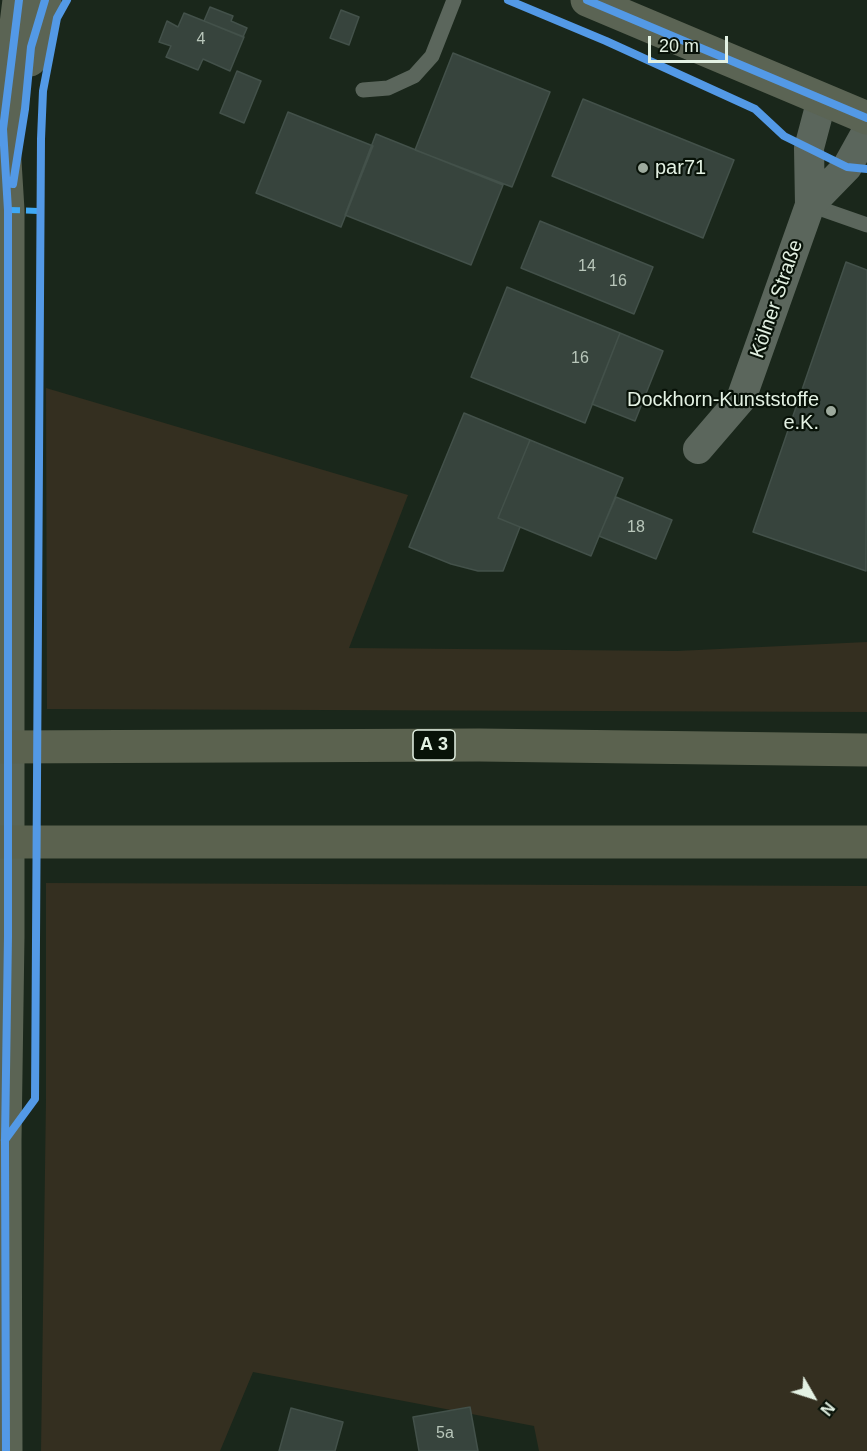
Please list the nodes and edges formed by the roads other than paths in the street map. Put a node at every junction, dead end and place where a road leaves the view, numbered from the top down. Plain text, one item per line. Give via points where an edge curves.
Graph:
1 (19, 0) edge
2 (45, 0) edge
3 (454, 0) edge
4 (587, 0) edge
5 (363, 90) dead end
6 (822, 99) junction
7 (867, 118) edge
8 (867, 131) edge
9 (810, 205) junction
10 (4, 210) edge
11 (867, 225) edge
12 (698, 449) dead end
13 (0, 747) edge
14 (867, 750) edge
15 (0, 842) edge
16 (867, 842) edge
17 (2, 1140) edge
18 (6, 1451) edge

1 - 10 main road via 3,129
2 - 10 main road via 31,48 25,109
3 - 5 lane via 432,56 414,76 388,88
4 - 6 main road
6 - 7 main road
6 - 9 street, Kölner Straße via 809,148
8 - 9 street, Kölner Straße via 847,167
9 - 11 lane
9 - 12 street, Kölner Straße via 741,399
10 - 17 main road via 8,936
13 - 14 highway, A 3 via 479,745
15 - 16 highway
17 - 18 main road

